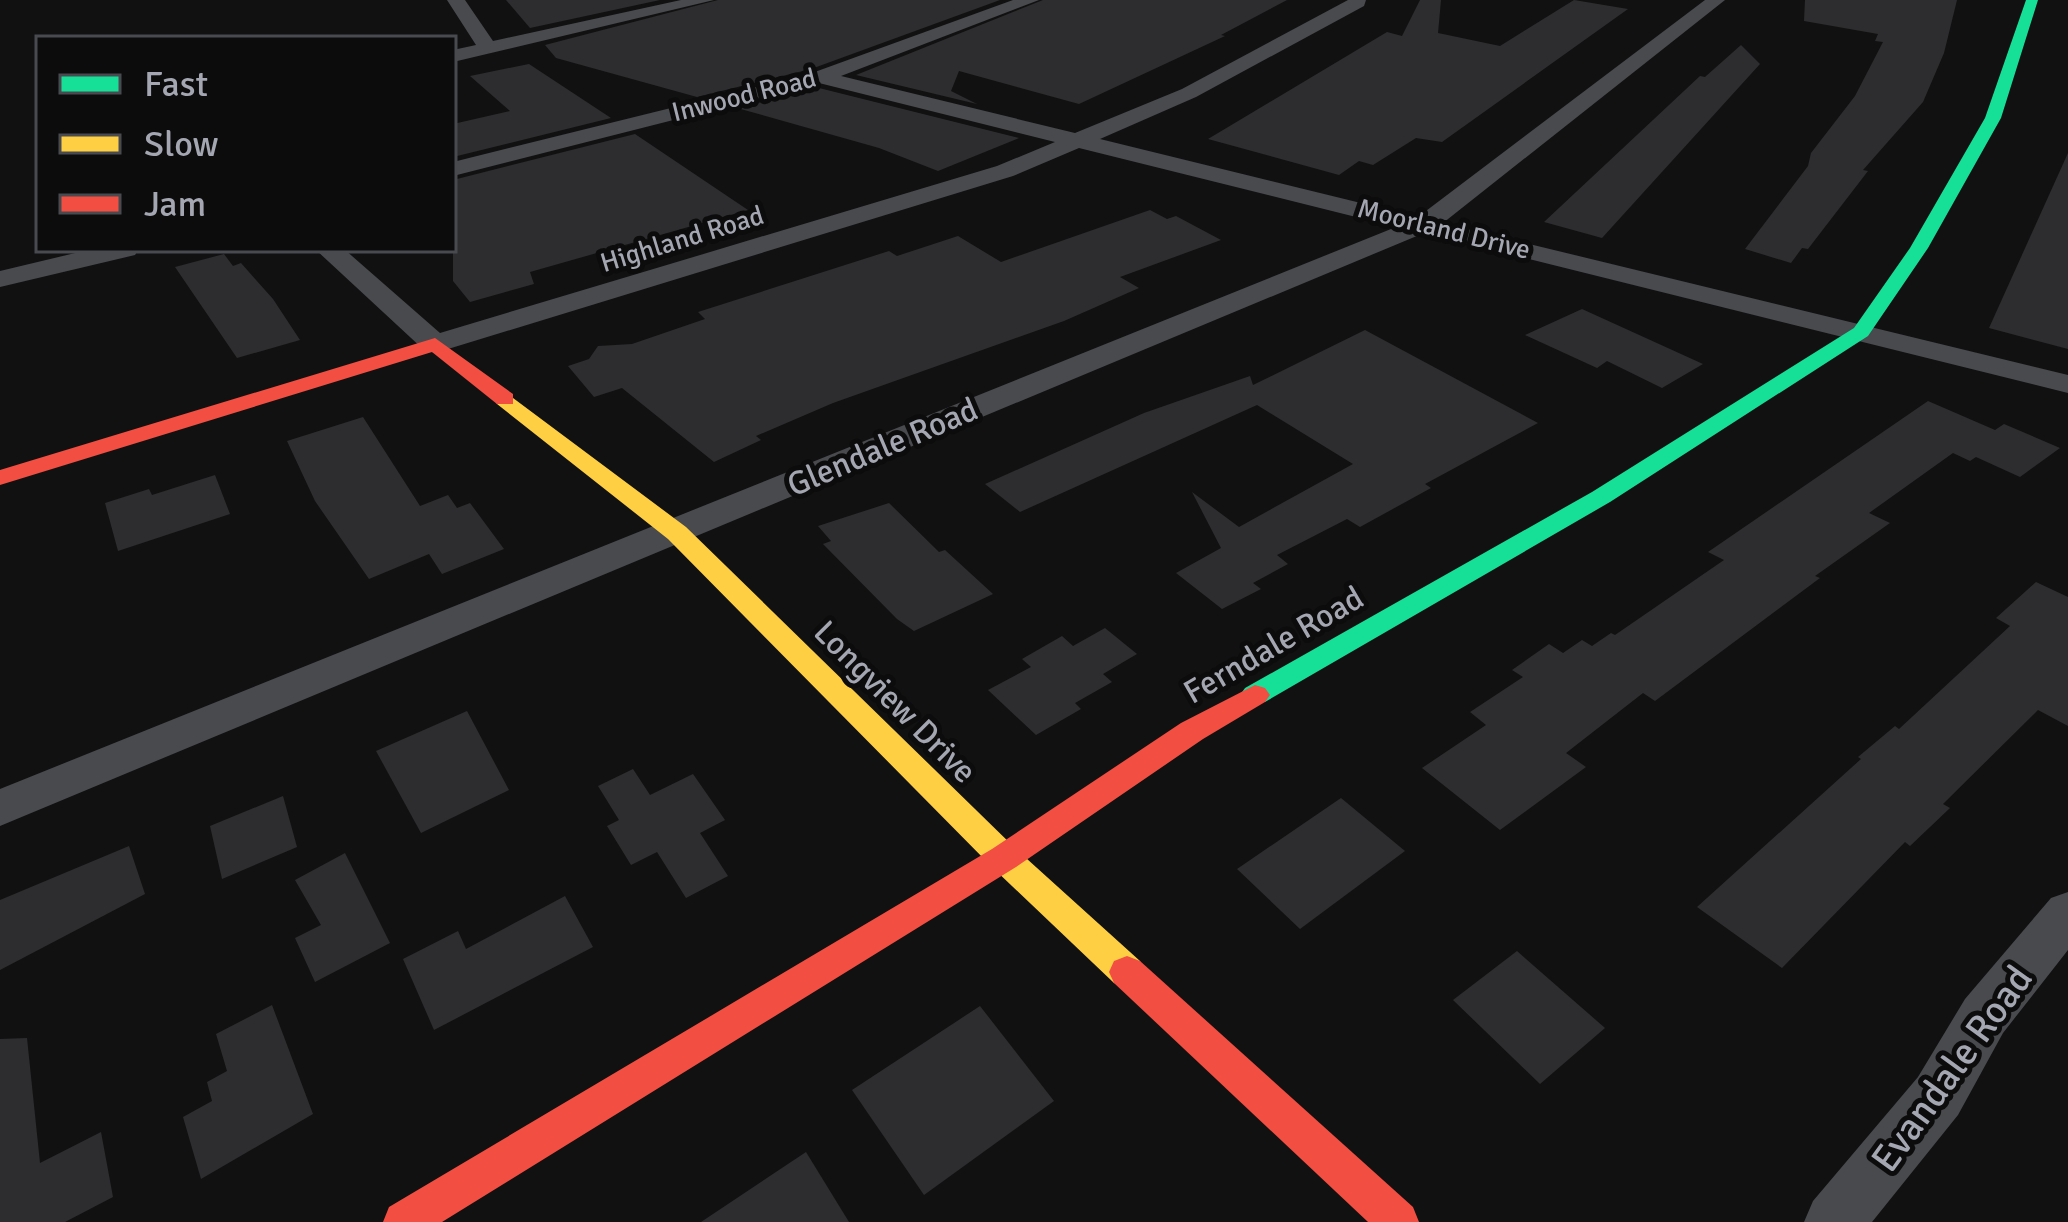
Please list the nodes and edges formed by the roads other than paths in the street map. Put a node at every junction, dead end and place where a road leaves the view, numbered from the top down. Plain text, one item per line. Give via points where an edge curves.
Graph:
1 (456, 0) edge
2 (705, 0) edge
3 (1030, 0) edge
4 (1716, 0) edge
5 (2032, 0) edge
6 (1358, 2) edge
7 (488, 49) junction
8 (456, 55) edge
9 (818, 77) junction
10 (1076, 143) junction
11 (456, 168) edge
12 (1425, 224) junction
13 (113, 252) edge
14 (331, 252) edge
15 (0, 279) edge
16 (1861, 332) junction
17 (436, 344) junction
18 (2068, 385) edge
19 (0, 478) edge
20 (677, 533) junction
21 (0, 808) edge
22 (1004, 858) junction
23 (2068, 913) edge
24 (404, 1222) edge
25 (1398, 1222) edge
26 (1834, 1222) edge

1 - 7 street
2 - 7 street
3 - 9 street, Inwood Road
4 - 12 street, Glendale Road
5 - 16 street, Ferndale Road via 1993,118
6 - 10 street, Highland Road
7 - 8 street
9 - 10 street, Moorland Drive
9 - 11 street, Inwood Road
10 - 12 street, Moorland Drive
10 - 17 street, Highland Road
12 - 16 street, Moorland Drive
12 - 20 street, Glendale Road
13 - 15 street
14 - 17 street, Longview Drive
16 - 18 street, Moorland Drive
16 - 22 street, Ferndale Road via 1601,497 1192,731
17 - 19 street, Highland Road
17 - 20 street, Longview Drive
20 - 21 street, Glendale Road
20 - 22 street, Longview Drive
22 - 24 street, Ferndale Road
22 - 25 street, Longview Drive
23 - 26 street, Evandale Road via 1984,1016 1939,1096

